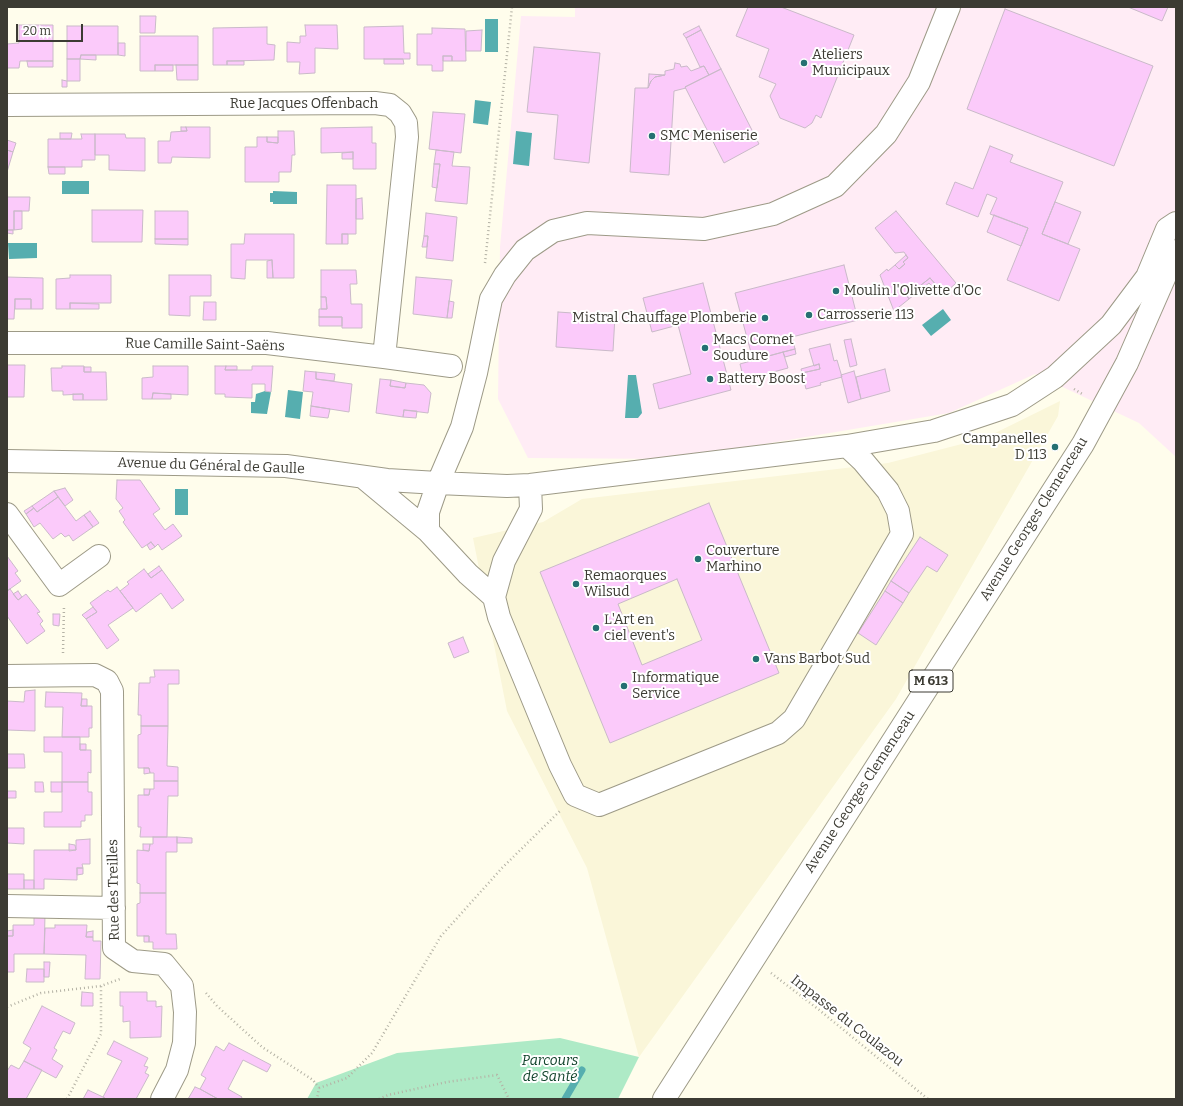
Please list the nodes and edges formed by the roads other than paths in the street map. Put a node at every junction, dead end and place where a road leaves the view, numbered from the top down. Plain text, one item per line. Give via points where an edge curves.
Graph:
1 (948, 7) edge
2 (7, 105) edge
3 (1176, 223) edge
4 (1176, 251) edge
5 (7, 343) edge
6 (384, 357) junction
7 (450, 366) dead end
8 (847, 446) junction
9 (7, 461) edge
10 (363, 477) junction
11 (438, 483) junction
12 (530, 485) junction
13 (7, 514) edge
14 (428, 530) junction
15 (99, 556) dead end
16 (494, 597) junction
17 (7, 676) edge
18 (7, 906) edge
19 (114, 908) junction
20 (162, 1099) edge
21 (664, 1099) edge

1 - 11 street via 919,82 886,134 835,186 773,214 704,228 587,223 553,232 525,250 490,299 476,373 462,428
2 - 6 street, Rue Jacques Offenbach via 390,105 400,113 406,123 407,137
3 - 8 street, Avenue du Général de Gaulle via 1167,229 1147,277 1111,325 1055,377 1012,405 934,431
4 - 21 street, Avenue Georges Clemenceau / M 613 via 1127,363 1083,444
5 - 6 street, Rue Camille Saint-Saëns via 267,343
6 - 7 street, Rue Camille Saint-Saëns
8 - 12 street, Avenue du Général de Gaulle
8 - 16 street via 888,491 898,511 902,534 794,719 778,733 599,805 575,795 560,765 499,617
9 - 10 street, Avenue du Général de Gaulle via 286,466
10 - 11 street, Avenue du Général de Gaulle
10 - 14 street
11 - 12 street, Avenue du Général de Gaulle
11 - 14 street via 428,512
12 - 16 street via 531,509 504,561
13 - 15 street via 59,585
14 - 16 street via 468,574
17 - 19 street, Rue des Treilles via 95,675 107,681 112,691
18 - 19 street
19 - 20 street, Rue des Treilles via 114,948 133,961 164,964 182,986 185,1012 184,1043 177,1070

